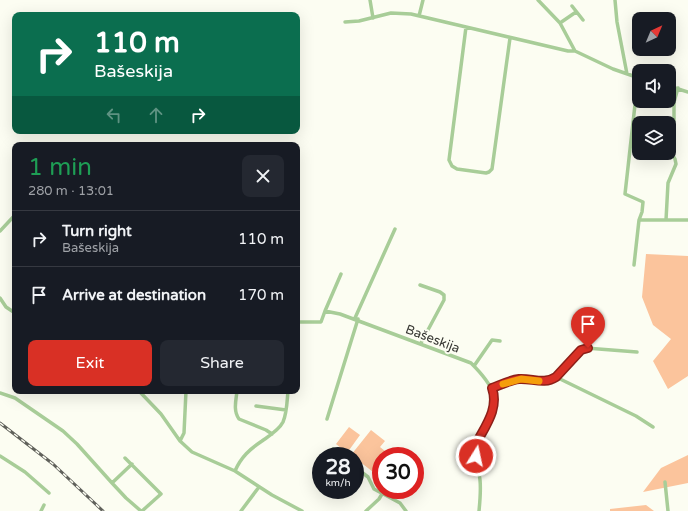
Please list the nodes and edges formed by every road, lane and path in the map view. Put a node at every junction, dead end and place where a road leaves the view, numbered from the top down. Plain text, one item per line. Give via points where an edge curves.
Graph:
1 (370, 0) edge
2 (423, 0) edge
3 (538, 0) edge
4 (615, 0) edge
5 (572, 6) dead end
6 (576, 12) junction
7 (419, 16) junction
8 (373, 18) junction
9 (583, 20) dead end
10 (345, 22) dead end
11 (560, 23) junction
12 (466, 26) junction
13 (510, 38) junction
14 (575, 51) junction
15 (627, 74) junction
16 (632, 76) edge
17 (678, 88) joint
18 (688, 92) edge
19 (635, 108) edge
20 (12, 218) edge
21 (639, 220) junction
22 (666, 220) junction
23 (688, 220) edge
24 (395, 229) dead end
25 (0, 231) edge
26 (634, 265) dead end
27 (341, 274) dead end
28 (420, 285) dead end
29 (0, 299) edge
30 (12, 311) edge
31 (325, 311) junction
32 (356, 319) junction
33 (300, 322) edge
34 (500, 341) dead end
35 (421, 343) junction
36 (637, 352) dead end
37 (474, 366) junction
38 (556, 377) junction
39 (492, 388) junction
40 (0, 393) edge
41 (142, 394) edge
42 (186, 394) edge
43 (237, 394) edge
44 (288, 394) edge
45 (256, 406) dead end
46 (286, 410) junction
47 (327, 419) dead end
48 (653, 427) dead end
49 (272, 434) junction
50 (180, 441) junction
51 (0, 456) edge
52 (125, 458) dead end
53 (132, 464) junction
54 (235, 471) junction
55 (364, 474) edge
56 (665, 482) dead end
57 (112, 483) junction
58 (372, 485) edge
59 (259, 487) junction
60 (49, 493) dead end
61 (379, 499) edge
62 (392, 499) edge
63 (44, 505) dead end
64 (41, 511) edge
65 (142, 511) edge
66 (241, 511) edge
67 (302, 511) edge
68 (366, 511) edge
69 (406, 511) edge
70 (479, 511) edge
71 (668, 511) edge

1 - 8 street
2 - 7 street
3 - 11 street
4 - 15 street
5 - 6 street
6 - 9 street
6 - 11 street
7 - 8 street via 391,13
7 - 12 street
8 - 10 street
11 - 14 street
12 - 13 street
12 - 13 street via 448,160 457,169 486,173 492,169
13 - 14 street
14 - 15 street
15 - 16 street
17 - 18 street
17 - 22 street via 670,144 676,164 668,183
19 - 21 street via 625,194 643,202
20 - 25 street
21 - 22 street
21 - 26 street
22 - 23 street
24 - 32 street
27 - 31 street
28 - 35 street via 444,295 444,300
29 - 30 street
31 - 32 street, Bašeskija
31 - 33 street via 321,322
32 - 35 street, Bašeskija
32 - 47 street
34 - 37 street via 492,340
35 - 37 street, Bašeskija
36 - 38 street via 586,348 581,350
37 - 39 street, Bašeskija
38 - 39 street via 548,381 516,380
38 - 48 street
39 - 70 street via 492,413 475,447 480,480
40 - 57 street via 15,398 63,431
41 - 50 street via 161,414
42 - 50 street via 184,433
43 - 49 street via 237,417
44 - 46 street
45 - 46 street
46 - 49 street via 282,424
49 - 54 street via 243,457
50 - 54 street via 192,452
51 - 60 street via 25,472
52 - 53 street
53 - 57 street
53 - 65 street via 161,494
54 - 59 street
55 - 58 street
56 - 71 street
57 - 65 street
59 - 66 street
59 - 67 street
61 - 68 street
62 - 69 street via 400,503
63 - 64 street

